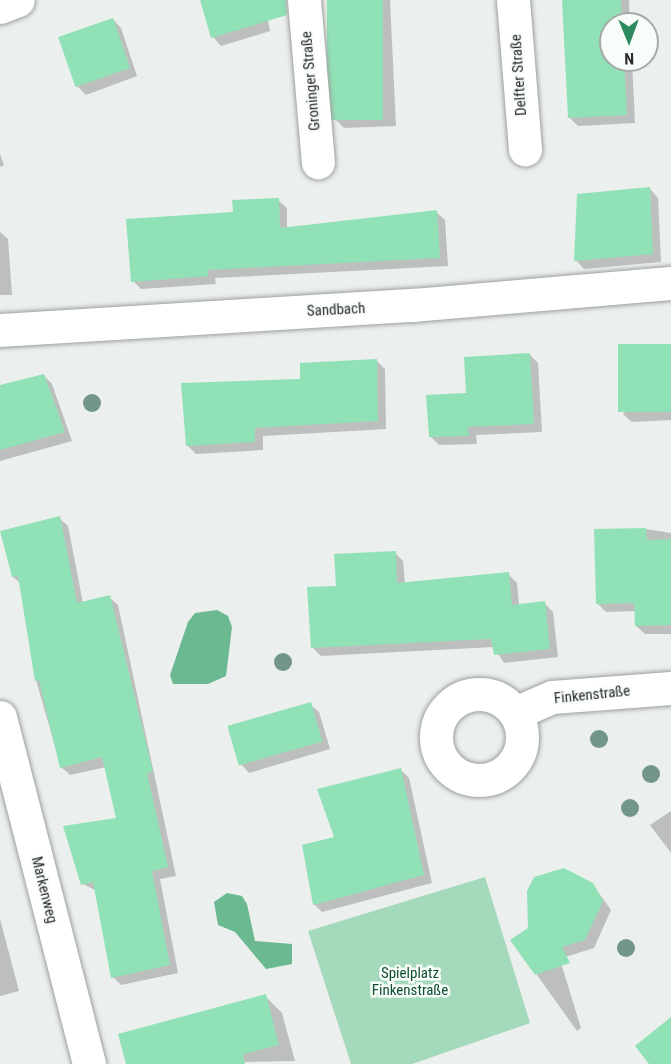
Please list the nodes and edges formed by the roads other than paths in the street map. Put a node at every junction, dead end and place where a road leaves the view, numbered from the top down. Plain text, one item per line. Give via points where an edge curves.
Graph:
1 (18, 0) edge
2 (304, 0) edge
3 (513, 0) edge
4 (0, 7) edge
5 (525, 150) dead end
6 (318, 162) dead end
7 (671, 282) edge
8 (0, 330) edge
9 (671, 688) edge
10 (515, 713) dead end
11 (0, 717) edge
12 (89, 1064) edge

1 - 4 street
2 - 6 street, Groninger Straße
3 - 5 street, Delfter Straße
7 - 8 street, Sandbach via 413,305
9 - 10 street, Finkenstraße via 552,697
11 - 12 street, Markenweg

